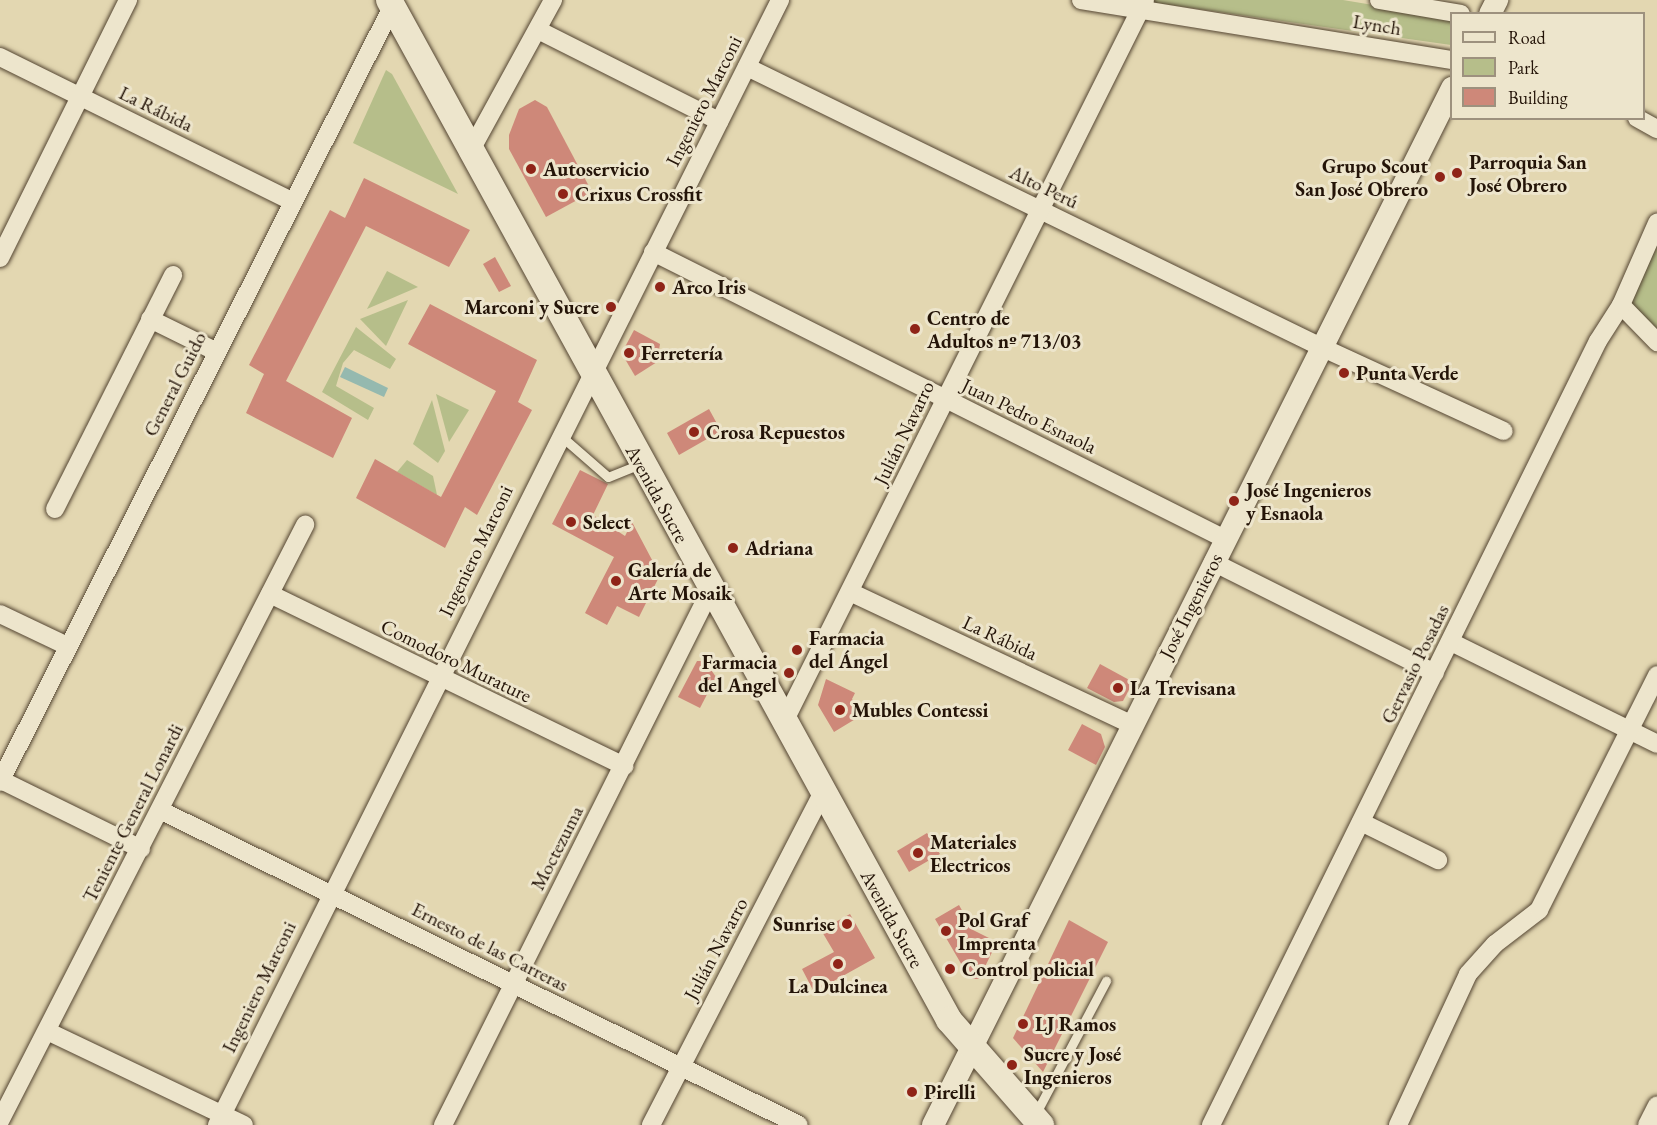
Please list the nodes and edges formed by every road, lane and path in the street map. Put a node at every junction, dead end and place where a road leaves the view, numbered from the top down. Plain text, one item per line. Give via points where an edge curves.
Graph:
1 (128, 0) edge
2 (553, 0) edge
3 (780, 0) edge
4 (1081, 0) edge
5 (1379, 0) edge
6 (391, 3) edge
7 (1143, 5) edge
8 (1450, 12) edge
9 (538, 30) junction
10 (0, 57) edge
11 (1450, 60) edge
12 (747, 67) junction
13 (1450, 92) edge
14 (81, 98) junction
15 (1641, 120) edge
16 (719, 121) junction
17 (1657, 129) edge
18 (471, 150) junction
19 (293, 202) junction
20 (1040, 211) junction
21 (1657, 223) edge
22 (652, 252) junction
23 (1650, 257) edge
24 (0, 258) edge
25 (173, 275) dead end
26 (1621, 305) junction
27 (150, 319) junction
28 (1657, 342) edge
29 (1321, 347) junction
30 (217, 352) junction
31 (590, 374) junction
32 (945, 400) junction
33 (1504, 431) dead end
34 (559, 435) junction
35 (640, 464) junction
36 (55, 508) dead end
37 (305, 525) dead end
38 (1225, 538) junction
39 (1213, 562) junction
40 (710, 591) junction
41 (850, 592) junction
42 (270, 594) junction
43 (0, 614) edge
44 (1451, 642) junction
45 (67, 646) junction
46 (1435, 673) junction
47 (1657, 675) edge
48 (438, 679) junction
49 (783, 724) junction
50 (1131, 724) junction
51 (1630, 730) junction
52 (1657, 744) edge
53 (625, 766) junction
54 (1, 781) edge
55 (822, 793) junction
56 (160, 810) junction
57 (1361, 822) junction
58 (141, 849) junction
59 (1438, 860) dead end
60 (330, 892) junction
61 (1107, 981) dead end
62 (512, 984) junction
63 (47, 1031) junction
64 (970, 1049) junction
65 (680, 1067) junction
66 (1657, 1105) edge
67 (220, 1120) edge
68 (1037, 1121) edge
69 (0, 1122) edge
70 (244, 1125) edge
71 (443, 1125) edge
72 (651, 1125) edge
73 (799, 1125) edge
74 (933, 1125) edge
75 (1210, 1125) edge
76 (1398, 1125) edge
77 (1647, 1125) edge

1 - 14 street
2 - 9 street
3 - 12 street, Ingeniero Marconi
4 - 7 street, Lynch
5 - 8 street, Lynch
6 - 18 main road, Avenida Sucre
6 - 19 street, General Guido
7 - 11 street, Lynch
7 - 20 street, Julián Navarro
9 - 16 street
9 - 18 street
10 - 14 street, La Rábida
12 - 16 street, Ingeniero Marconi
12 - 20 street, Alto Perú
13 - 29 street, José Ingenieros
14 - 19 street, La Rábida
14 - 24 street
15 - 17 street
16 - 22 street, Ingeniero Marconi
18 - 31 main road, Avenida Sucre
19 - 30 street, General Guido
20 - 29 street, Alto Perú
20 - 32 street, Julián Navarro
21 - 23 street, Gervasio Posadas
22 - 31 street, Ingeniero Marconi
22 - 32 street, Juan Pedro Esnaola
23 - 26 street, Gervasio Posadas
25 - 27 street
26 - 28 street
26 - 44 street, Gervasio Posadas via 1598,341
27 - 30 street
27 - 36 street
29 - 33 street, Alto Perú
29 - 38 street, José Ingenieros
30 - 45 street, General Guido
31 - 34 street, Ingeniero Marconi
31 - 35 main road, Avenida Sucre
32 - 38 street, Juan Pedro Esnaola
32 - 41 street, Julián Navarro
34 - 35 lane via 608,477
34 - 48 street, Ingeniero Marconi
35 - 40 main road, Avenida Sucre
37 - 42 street, Teniente General Lonardi
38 - 39 street, José Ingenieros
39 - 46 street
39 - 50 street, José Ingenieros
40 - 49 main road, Avenida Sucre
40 - 53 street, Moctezuma
41 - 49 street, Julián Navarro
41 - 50 street, La Rábida
42 - 48 street, Comodoro Murature
42 - 56 street, Teniente General Lonardi
43 - 45 street
44 - 46 street, Gervasio Posadas
44 - 51 street
45 - 54 street, General Guido
46 - 57 street, Gervasio Posadas
47 - 51 street
48 - 53 street, Comodoro Murature
48 - 60 street, Ingeniero Marconi
49 - 55 main road, Avenida Sucre
50 - 64 street, José Ingenieros
51 - 52 street
51 - 76 street via 1539,910 1496,944 1468,975
53 - 62 street, Moctezuma
54 - 58 street
55 - 64 main road, Avenida Sucre via 931,989
55 - 65 street, Julián Navarro
56 - 58 street, Teniente General Lonardi
56 - 60 street, Ernesto de las Carreras
57 - 59 street
57 - 75 street, Gervasio Posadas
58 - 63 street, Teniente General Lonardi
60 - 62 street, Ernesto de las Carreras
60 - 67 street, Ingeniero Marconi
61 - 68 lane
62 - 65 street, Ernesto de las Carreras
62 - 71 street, Moctezuma
63 - 67 street
63 - 69 street, Teniente General Lonardi
64 - 68 main road, Avenida Sucre
64 - 74 street, José Ingenieros
65 - 72 street, Julián Navarro
65 - 73 street, Ernesto de las Carreras
66 - 77 street
67 - 70 street

